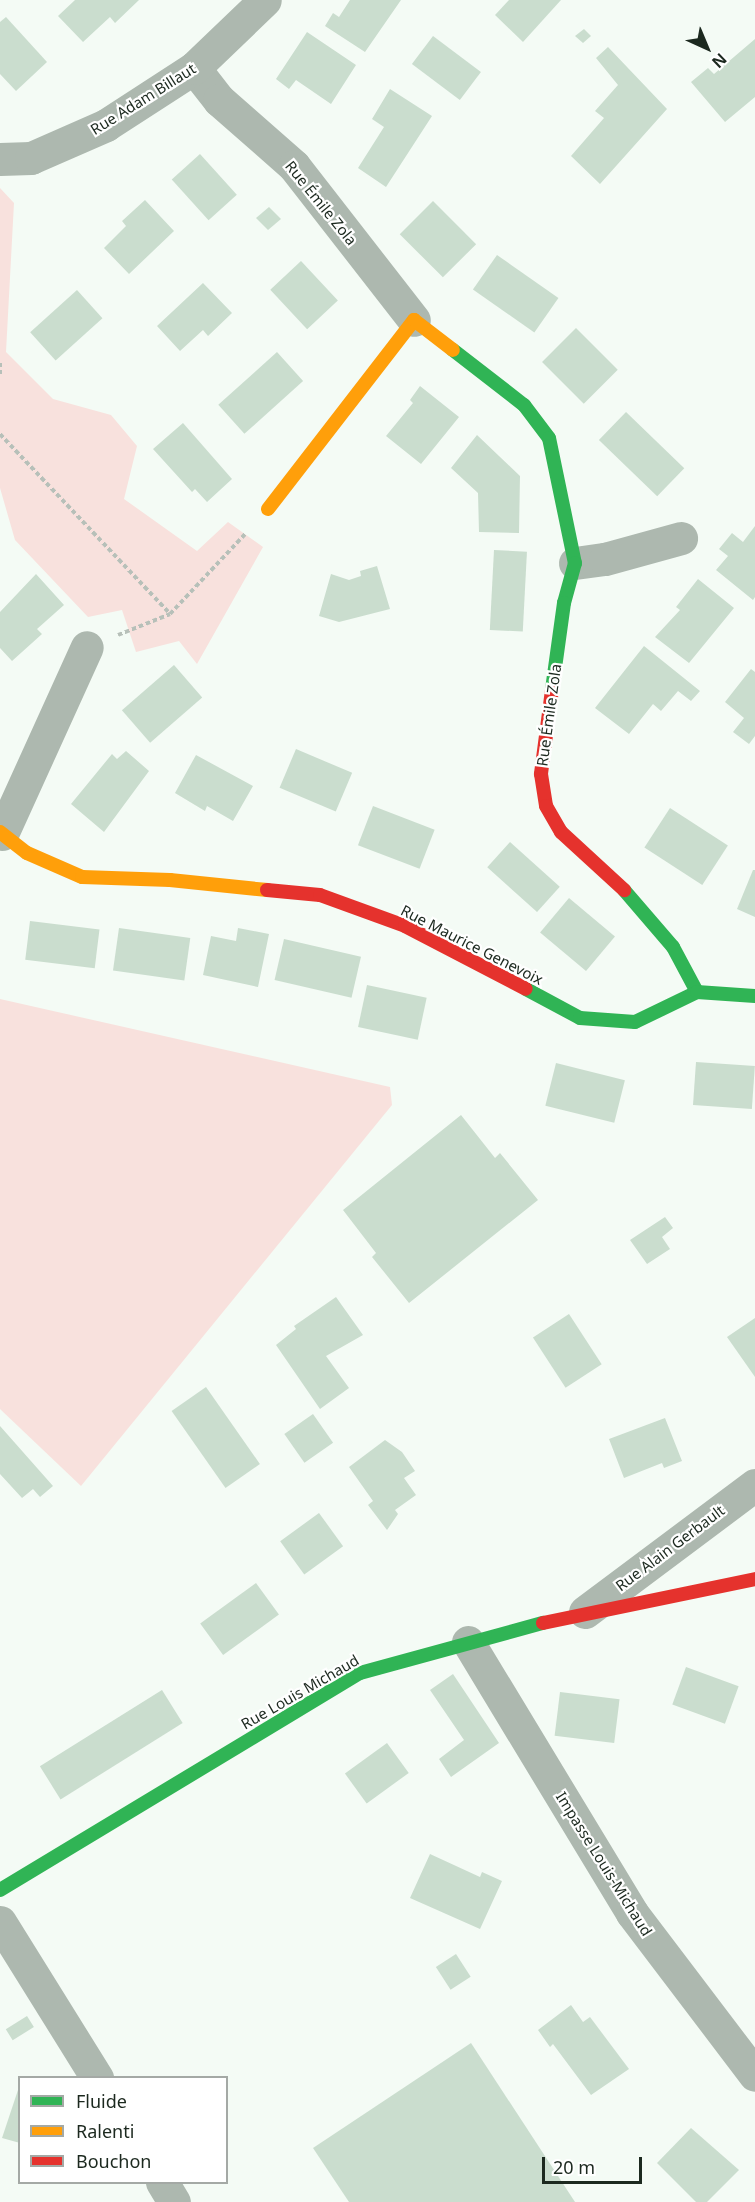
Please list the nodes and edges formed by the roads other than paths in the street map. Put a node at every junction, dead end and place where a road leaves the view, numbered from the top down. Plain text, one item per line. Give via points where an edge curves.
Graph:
1 (265, 0) edge
2 (194, 68) junction
3 (3, 156) edge
4 (414, 320) junction
5 (268, 509) road end
6 (681, 538) dead end
7 (575, 563) junction
8 (87, 647) road end
9 (1, 833) edge
10 (697, 992) junction
11 (755, 996) edge
12 (755, 1485) edge
13 (755, 1579) edge
14 (585, 1612) junction
15 (468, 1642) junction
16 (0, 1890) edge
17 (0, 1922) edge
18 (755, 2075) edge
19 (96, 2076) edge
20 (163, 2184) edge
21 (174, 2202) edge

1 - 2 street, Rue Adam Billaut
2 - 3 street, Rue Adam Billaut via 106,125 32,158
2 - 4 street, Rue Émile Zola via 219,100 294,166
4 - 5 street
4 - 7 street, Rue Émile Zola via 524,405 549,438
6 - 7 street
7 - 10 street, Rue Émile Zola via 564,603 541,774 546,806 561,832 636,902 673,947
8 - 9 street
9 - 10 street, Rue Maurice Genevoix via 27,853 82,877 170,880 320,895 405,926 580,1018 635,1022
10 - 11 street, Rue Maurice Genevoix
12 - 14 street, Rue Alain Gerbault
13 - 14 street, Rue Louis Michaud
14 - 15 street, Rue Louis Michaud
15 - 16 street, Rue Louis Michaud via 360,1673
15 - 18 street, Impasse Louis-Michaud via 632,1913
17 - 19 street
20 - 21 street

